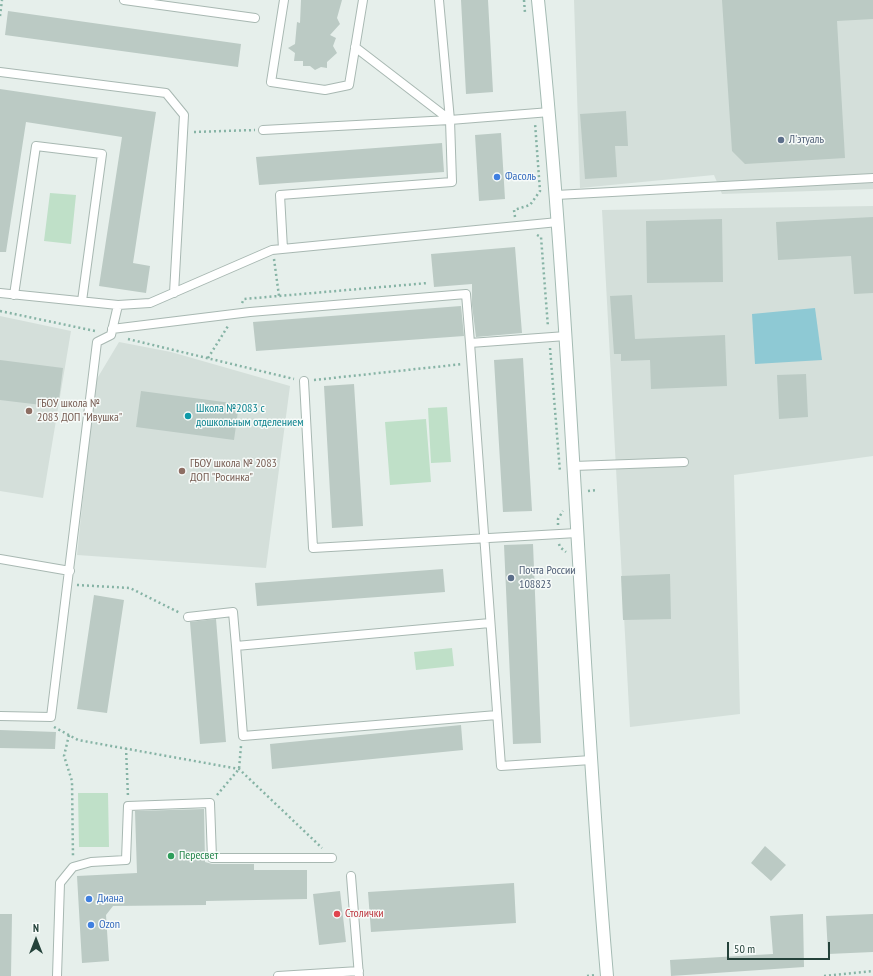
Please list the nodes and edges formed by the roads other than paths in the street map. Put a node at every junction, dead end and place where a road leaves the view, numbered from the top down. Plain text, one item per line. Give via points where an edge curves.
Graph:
1 (124, 0) edge
2 (284, 0) edge
3 (363, 0) edge
4 (439, 0) edge
5 (538, 0) edge
6 (255, 18) dead end
7 (355, 47) junction
8 (0, 72) edge
9 (550, 112) junction
10 (450, 120) junction
11 (263, 130) road end
12 (873, 178) edge
13 (556, 195) junction
14 (558, 222) junction
15 (283, 249) junction
16 (174, 292) junction
17 (0, 293) edge
18 (14, 296) junction
19 (82, 301) junction
20 (118, 305) junction
21 (112, 332) junction
22 (566, 336) junction
23 (470, 343) junction
24 (304, 381) road end
25 (684, 462) dead end
26 (574, 466) junction
27 (577, 533) junction
28 (484, 538) junction
29 (0, 559) edge
30 (70, 571) junction
31 (188, 617) road end
32 (490, 623) junction
33 (236, 646) junction
34 (497, 715) junction
35 (0, 716) edge
36 (591, 760) junction
37 (332, 858) road end
38 (351, 876) dead end
39 (359, 974) edge
40 (308, 975) edge
41 (57, 976) edge
42 (278, 976) edge
43 (607, 976) edge

1 - 6 lane
2 - 7 lane via 271,82 325,90 349,86
3 - 7 lane
4 - 10 lane
5 - 9 street
7 - 10 lane
8 - 16 lane via 166,93 184,115
9 - 10 lane
9 - 13 street
10 - 11 lane
10 - 15 lane via 452,182 280,195
12 - 13 lane
13 - 14 street
14 - 15 lane
14 - 22 street
15 - 16 lane via 272,250
16 - 20 lane via 150,303
17 - 18 lane
18 - 19 lane
18 - 19 lane via 36,146 102,154
19 - 20 lane
20 - 21 lane
21 - 23 lane via 250,312 466,294
21 - 30 lane via 97,342
22 - 23 lane
22 - 26 street
23 - 28 lane
24 - 28 lane via 313,548
25 - 26 lane
26 - 27 street
27 - 28 lane
27 - 36 street
28 - 32 lane
29 - 30 lane
30 - 35 lane via 51,717
31 - 33 lane via 233,612
32 - 33 lane
32 - 34 lane
33 - 34 lane via 243,736
34 - 36 lane via 501,766
36 - 43 street
37 - 41 lane via 212,858 210,803 128,806 126,860 91,862 73,867 60,883
38 - 39 lane
39 - 40 lane
40 - 42 lane

